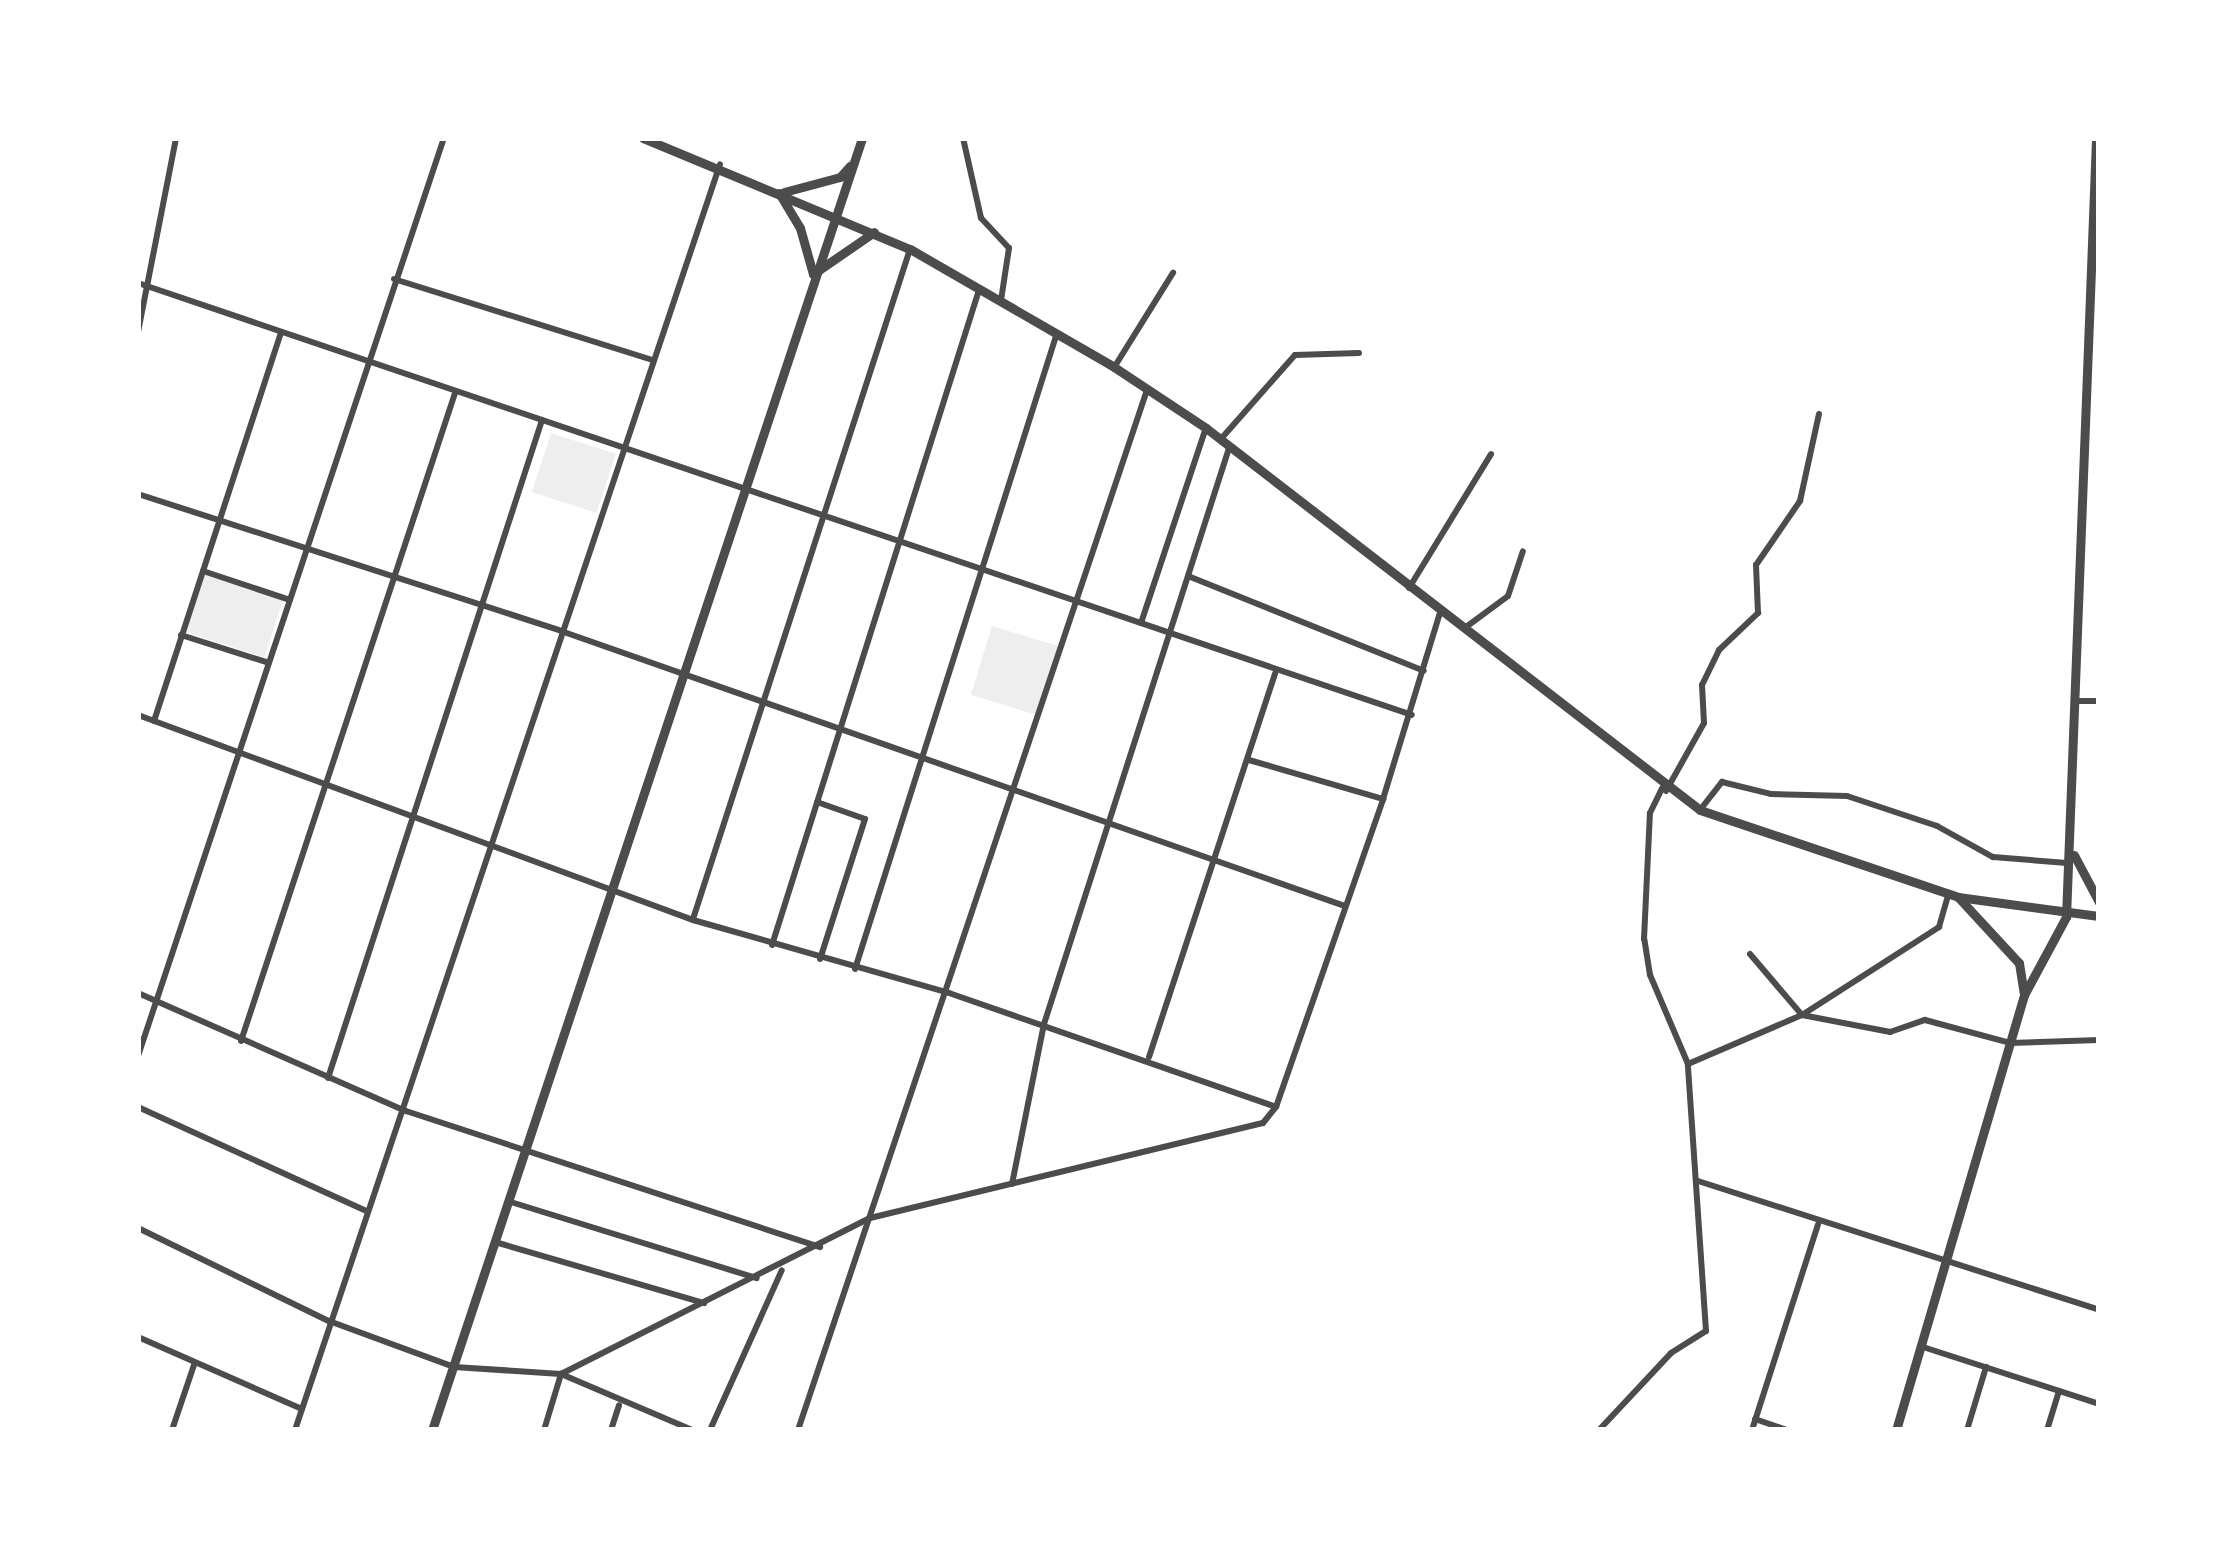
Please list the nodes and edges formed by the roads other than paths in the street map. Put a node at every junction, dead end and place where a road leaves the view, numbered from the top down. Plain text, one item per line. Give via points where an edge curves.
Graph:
1 (176, 138) edge
2 (444, 138) edge
3 (643, 138) edge
4 (862, 138) edge
5 (963, 138) edge
6 (2096, 138) edge
7 (856, 160) junction
8 (720, 164) junction
9 (778, 193) junction
10 (836, 214) junction
11 (874, 232) junction
12 (910, 249) junction
13 (1173, 273) dead end
14 (813, 274) junction
15 (394, 279) junction
16 (138, 283) edge
17 (148, 286) junction
18 (980, 286) junction
19 (1001, 300) junction
20 (2096, 302) edge
21 (138, 332) edge
22 (1058, 333) junction
23 (280, 334) junction
24 (1359, 352) dead end
25 (652, 360) junction
26 (366, 363) junction
27 (1114, 367) junction
28 (1147, 390) junction
29 (455, 393) junction
30 (1820, 414) dead end
31 (542, 419) junction
32 (1206, 428) junction
33 (1224, 444) junction
34 (624, 446) junction
35 (1491, 454) dead end
36 (744, 487) junction
37 (138, 494) edge
38 (819, 515) junction
39 (220, 521) junction
40 (899, 542) junction
41 (305, 547) junction
42 (1523, 551) dead end
43 (982, 570) junction
44 (202, 571) junction
45 (1188, 576) junction
46 (395, 577) junction
47 (1409, 587) junction
48 (286, 598) junction
49 (1082, 601) junction
50 (484, 605) junction
51 (1440, 612) junction
52 (1141, 623) junction
53 (1463, 629) junction
54 (561, 631) junction
55 (1169, 633) junction
56 (181, 634) junction
57 (266, 662) junction
58 (1424, 670) junction
59 (682, 672) junction
60 (1275, 673) junction
61 (764, 700) junction
62 (2076, 701) junction
63 (2099, 701) edge
64 (1412, 715) junction
65 (138, 716) edge
66 (154, 721) junction
67 (841, 728) junction
68 (236, 752) junction
69 (923, 756) junction
70 (1249, 760) junction
71 (326, 782) junction
72 (1019, 788) junction
73 (1664, 789) junction
74 (1383, 799) junction
75 (817, 802) junction
76 (1700, 810) junction
77 (412, 814) junction
78 (1106, 823) junction
79 (490, 841) junction
80 (2071, 850) junction
81 (1214, 862) junction
82 (2071, 864) junction
83 (617, 889) junction
84 (1953, 895) junction
85 (2099, 902) edge
86 (1345, 906) junction
87 (2099, 916) edge
88 (2066, 917) junction
89 (693, 920) junction
90 (772, 945) junction
91 (1750, 954) dead end
92 (820, 959) junction
93 (855, 969) junction
94 (138, 993) edge
95 (949, 993) junction
96 (2024, 995) junction
97 (159, 1003) junction
98 (1802, 1015) junction
99 (1044, 1024) junction
100 (2099, 1040) edge
101 (242, 1041) junction
102 (2009, 1043) junction
103 (138, 1056) edge
104 (1149, 1057) junction
105 (1688, 1064) junction
106 (328, 1078) junction
107 (138, 1107) edge
108 (1276, 1107) junction
109 (406, 1111) junction
110 (529, 1146) junction
111 (1698, 1181) junction
112 (1012, 1184) junction
113 (514, 1203) junction
114 (366, 1211) junction
115 (870, 1218) junction
116 (1818, 1224) junction
117 (138, 1228) edge
118 (495, 1242) junction
119 (820, 1247) junction
120 (1949, 1258) junction
121 (784, 1267) junction
122 (759, 1279) junction
123 (705, 1304) junction
124 (2099, 1310) edge
125 (329, 1321) junction
126 (138, 1337) edge
127 (1923, 1347) junction
128 (194, 1364) junction
129 (454, 1367) junction
130 (1986, 1367) junction
131 (561, 1374) junction
132 (2059, 1390) junction
133 (2099, 1404) edge
134 (619, 1405) junction
135 (302, 1409) junction
136 (1755, 1419) junction
137 (172, 1430) edge
138 (295, 1430) edge
139 (432, 1430) edge
140 (544, 1430) edge
141 (611, 1430) edge
142 (692, 1430) edge
143 (710, 1430) edge
144 (798, 1430) edge
145 (1599, 1430) edge
146 (1752, 1430) edge
147 (1787, 1430) edge
148 (1896, 1430) edge
149 (1967, 1430) edge
150 (2047, 1430) edge

1 - 17 street
2 - 15 street
3 - 8 street
4 - 7 street
5 - 19 street via 981,218 1009,248
6 - 20 street
7 - 9 street via 840,178
7 - 10 street
8 - 9 street
8 - 25 street
9 - 10 street
9 - 14 street via 800,228
10 - 11 street
10 - 14 street
11 - 12 street
11 - 14 street
12 - 18 street
12 - 38 street
13 - 27 street
14 - 36 street
15 - 25 street
15 - 26 street
16 - 17 street
17 - 21 street
17 - 23 street
18 - 19 street
18 - 40 street
19 - 22 street
20 - 62 street
22 - 27 street
22 - 43 street
23 - 26 street
23 - 39 street
24 - 33 street via 1295,356
25 - 34 street
26 - 29 street
26 - 41 street
27 - 28 street
28 - 32 street
28 - 49 street
29 - 31 street
29 - 46 street
30 - 73 street via 1800,501 1756,565 1758,613 1719,650 1702,685 1705,723
31 - 34 street
31 - 50 street
32 - 33 street
32 - 52 street
33 - 45 street
33 - 47 street
34 - 36 street
34 - 54 street
35 - 47 street
36 - 38 street
36 - 59 street
37 - 39 street
38 - 40 street
38 - 61 street
39 - 41 street
39 - 44 street
40 - 43 street
40 - 67 street
41 - 46 street
41 - 48 street
42 - 53 street via 1508,596
43 - 49 street
43 - 69 street
44 - 48 street
44 - 56 street
45 - 55 street
45 - 58 street
46 - 50 street
46 - 71 street
47 - 51 street
48 - 57 street
49 - 52 street
49 - 72 street
50 - 54 street
50 - 77 street
51 - 53 street
51 - 58 street
52 - 55 street
53 - 73 street
54 - 59 street
54 - 79 street
55 - 60 street
55 - 78 street
56 - 57 street
56 - 66 street
57 - 68 street
58 - 64 street
59 - 61 street
59 - 83 street
60 - 64 street
60 - 70 street
61 - 67 street
61 - 89 street
62 - 63 street
62 - 80 street
64 - 74 street
65 - 66 street
66 - 68 street
67 - 69 street
67 - 75 street
68 - 71 street
68 - 97 street
69 - 72 street
69 - 93 street
70 - 74 street
70 - 81 street
71 - 77 street
71 - 101 street
72 - 78 street
72 - 95 street
73 - 76 street
73 - 105 street via 1650,813 1644,939 1650,975
74 - 86 street
75 - 90 street
75 - 92 street via 865,819
76 - 82 street via 1722,782 1771,794 1847,796 1937,826 1994,857
76 - 84 street
77 - 79 street
77 - 106 street
78 - 81 street
78 - 99 street
79 - 83 street
79 - 109 street
80 - 82 street
80 - 85 street
81 - 86 street
81 - 104 street
82 - 88 street
83 - 89 street
83 - 110 street
84 - 88 street
84 - 96 street via 2019,963
84 - 98 street via 1939,927
86 - 108 street
87 - 88 street
88 - 96 street
89 - 90 street
90 - 92 street
91 - 98 street
92 - 93 street
93 - 95 street
94 - 97 street
95 - 99 street
95 - 115 street
96 - 102 street
97 - 101 street
97 - 103 street
98 - 102 street via 1890,1032 1925,1020
98 - 105 street
99 - 104 street
99 - 112 street
100 - 102 street
101 - 106 street
102 - 120 street
104 - 108 street
105 - 111 street
106 - 109 street
107 - 114 street
108 - 112 street via 1263,1123
109 - 110 street
109 - 114 street
110 - 113 street
110 - 119 street
111 - 116 street
111 - 145 street via 1706,1331 1671,1353
112 - 115 street
113 - 118 street
113 - 122 street
114 - 125 street
115 - 119 street
115 - 144 street
116 - 120 street
116 - 136 street
117 - 125 street
118 - 123 street
118 - 129 street
119 - 121 street
120 - 124 street
120 - 127 street
121 - 122 street
121 - 143 street
122 - 123 street
123 - 131 street
125 - 129 street
125 - 135 street
126 - 128 street
127 - 130 street
127 - 148 street
128 - 135 street
128 - 137 street
129 - 131 street
129 - 139 street
130 - 132 street
130 - 149 street
131 - 134 street
131 - 140 street
132 - 133 street
132 - 150 street
134 - 141 street
134 - 142 street
135 - 138 street
136 - 146 street
136 - 147 street

